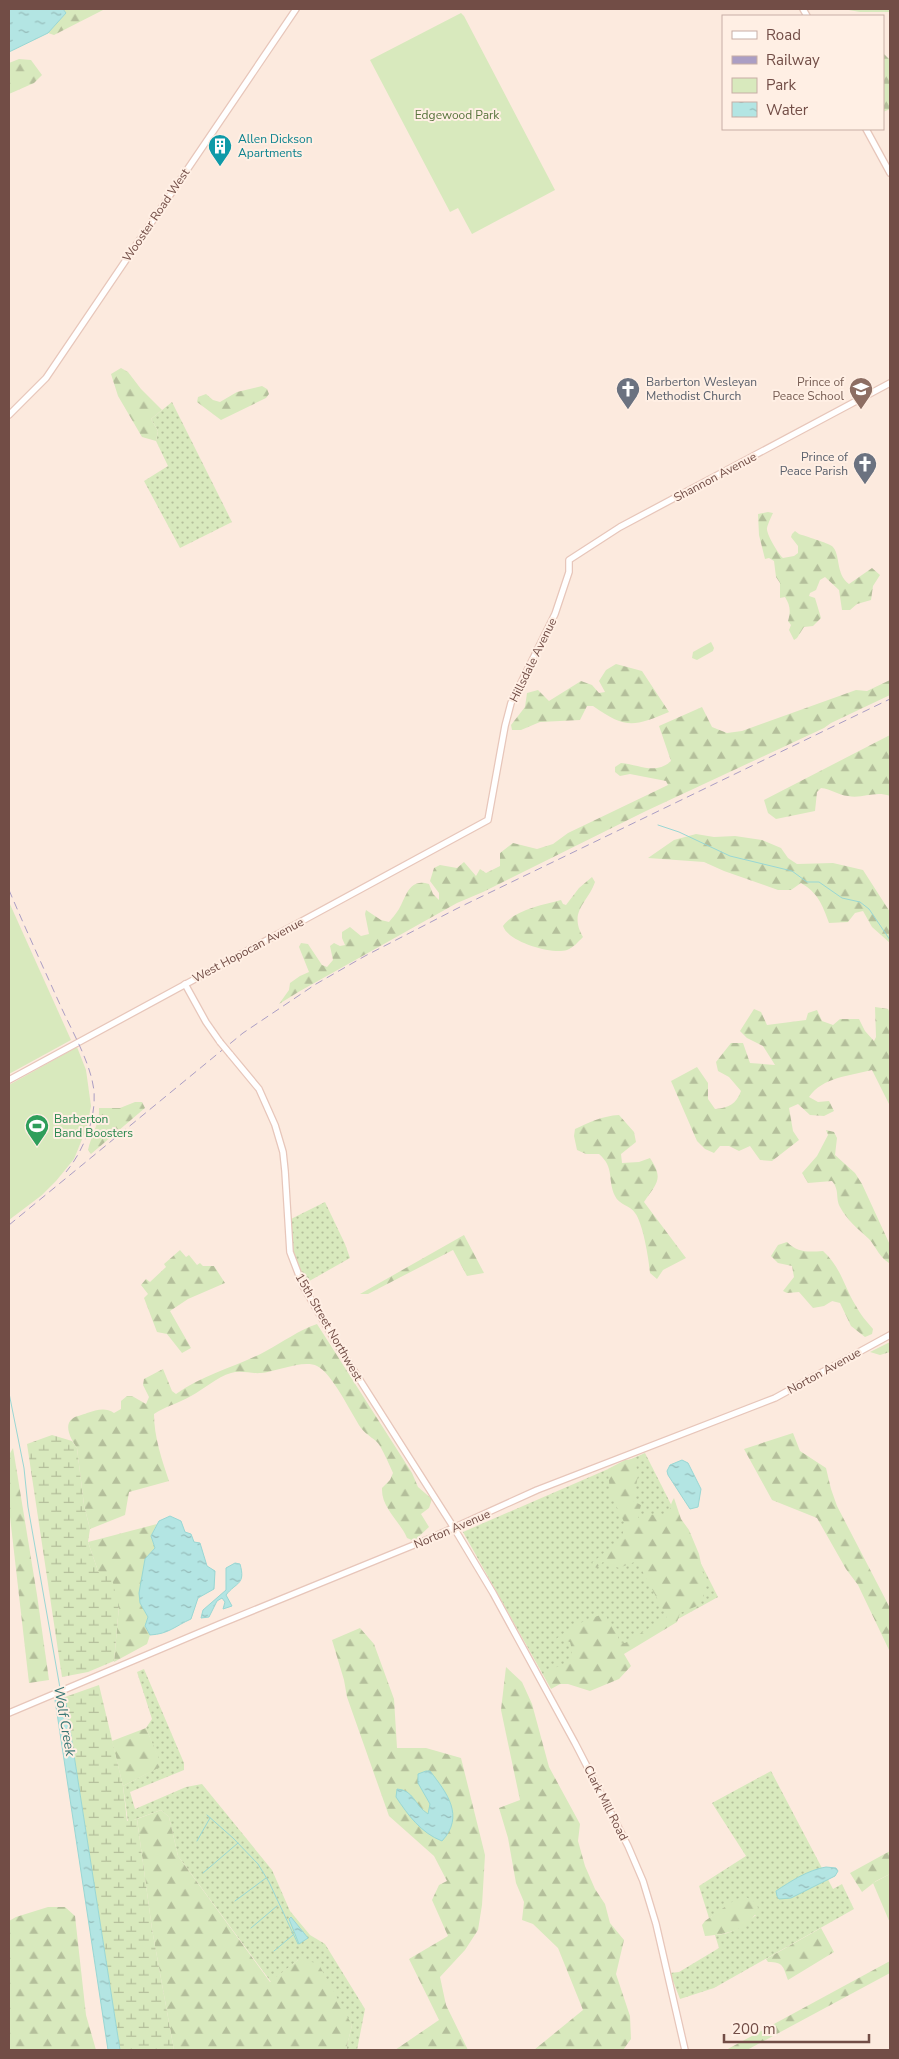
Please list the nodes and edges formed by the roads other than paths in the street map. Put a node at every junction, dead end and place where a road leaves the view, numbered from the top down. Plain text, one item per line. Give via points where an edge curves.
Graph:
1 (296, 9) edge
2 (867, 130) edge
3 (890, 173) edge
4 (890, 383) edge
5 (9, 415) edge
6 (569, 560) joint
7 (488, 820) joint
8 (185, 984) junction
9 (9, 1080) edge
10 (890, 1335) edge
11 (454, 1528) junction
12 (482, 1575) joint
13 (9, 1713) edge
14 (685, 2050) edge

1 - 5 street, Wooster Road West via 46,378
2 - 3 street
4 - 6 street, Shannon Avenue via 620,527
6 - 7 street, Hillsdale Avenue via 569,572 555,614 511,703
7 - 8 street, West Hopocan Avenue
8 - 9 street, West Hopocan Avenue
8 - 11 street, 15th Street Northwest, bridge via 220,1042 259,1089 271,1115 280,1141 290,1252 298,1275 339,1348
10 - 11 street, Norton Avenue via 775,1398 537,1490
11 - 12 street, 15th Street Northwest
11 - 13 street, Norton Avenue
12 - 14 street, Clark Mill Road via 575,1743 637,1865 658,1933

